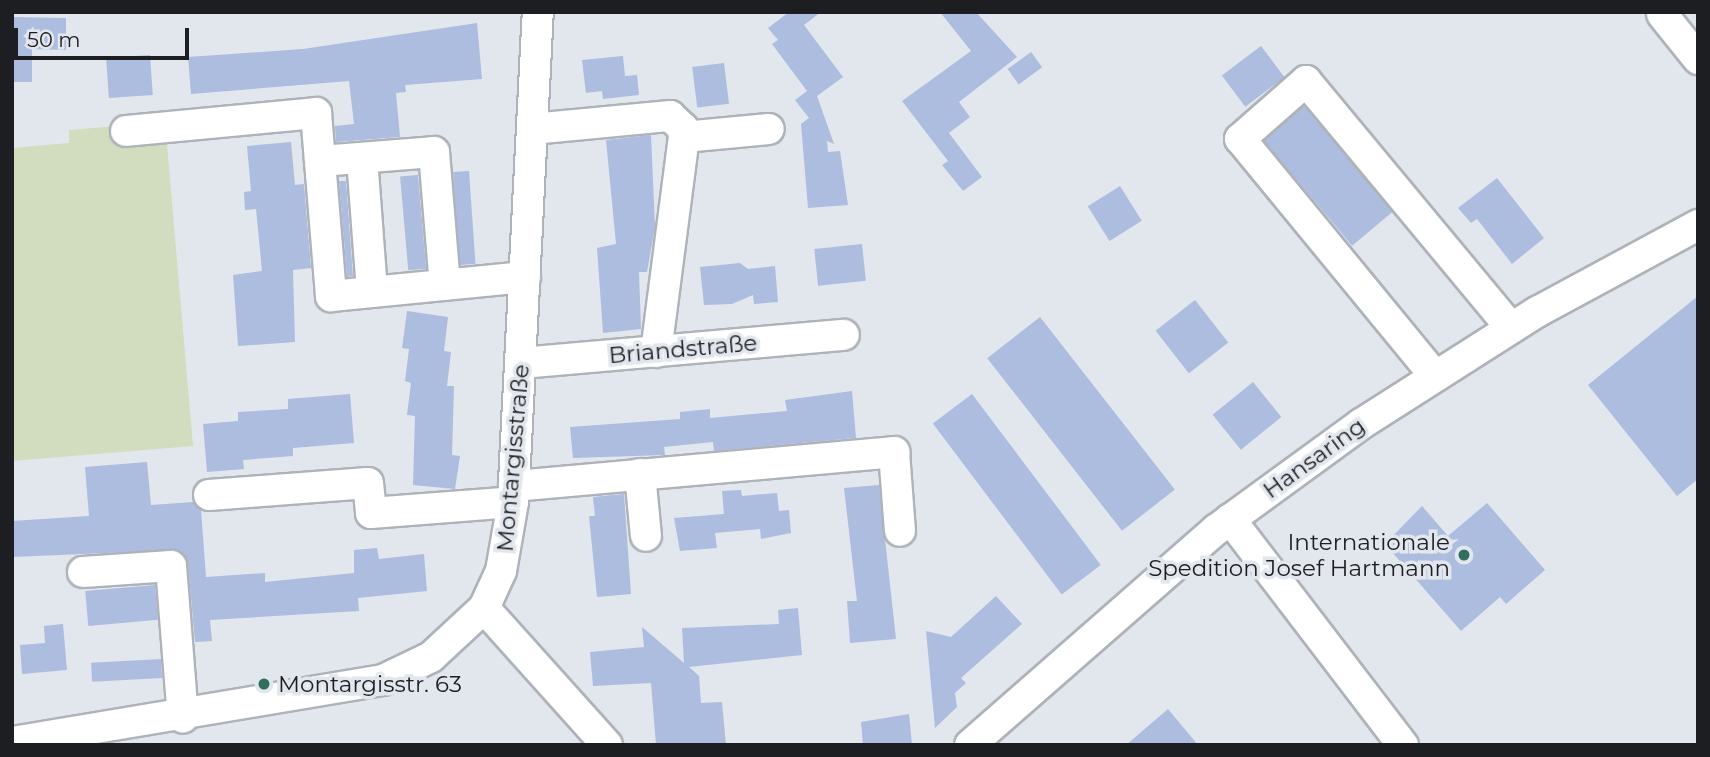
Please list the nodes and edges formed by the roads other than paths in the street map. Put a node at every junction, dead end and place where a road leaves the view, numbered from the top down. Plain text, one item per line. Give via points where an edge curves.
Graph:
1 (538, 12) edge
2 (1662, 15) dead end
3 (1698, 59) edge
4 (532, 129) junction
5 (769, 129) dead end
6 (126, 131) dead end
7 (684, 137) junction
8 (362, 158) junction
9 (320, 161) junction
10 (1698, 225) edge
11 (525, 278) junction
12 (445, 285) junction
13 (372, 292) junction
14 (1511, 328) junction
15 (844, 335) dead end
16 (656, 352) junction
17 (522, 363) junction
18 (1435, 376) junction
19 (640, 474) junction
20 (514, 494) junction
21 (209, 495) dead end
22 (1230, 519) junction
23 (900, 531) dead end
24 (646, 536) dead end
25 (83, 572) dead end
26 (484, 608) junction
27 (183, 718) junction
28 (142, 735) edge
29 (12, 743) edge
30 (972, 744) edge
31 (607, 745) edge
32 (1404, 745) edge

1 - 4 street, Montargisstraße
2 - 3 street
4 - 7 street via 670,116 683,128
4 - 11 street, Montargisstraße
5 - 7 street
6 - 9 street via 316,113
7 - 16 street
8 - 9 street
8 - 12 street via 434,152
8 - 13 street
9 - 13 street via 331,296
10 - 14 street, Hansaring
11 - 12 street
11 - 17 street, Montargisstraße
12 - 13 street
14 - 18 street, Hansaring
14 - 18 street via 1306,81 1240,139
15 - 16 street, Briandstraße
16 - 17 street, Briandstraße
17 - 20 street, Montargisstraße
18 - 22 street, Hansaring
19 - 20 street
19 - 23 street via 894,453
19 - 24 street
20 - 21 street via 371,513 368,483
20 - 26 street, Montargisstraße via 500,571
22 - 30 street, Hansaring
22 - 32 street
25 - 27 street via 171,566
26 - 27 street, Montargisstraße via 431,657 383,680
26 - 31 street
27 - 28 street, Montargisstraße
28 - 29 street, Montargisstraße

